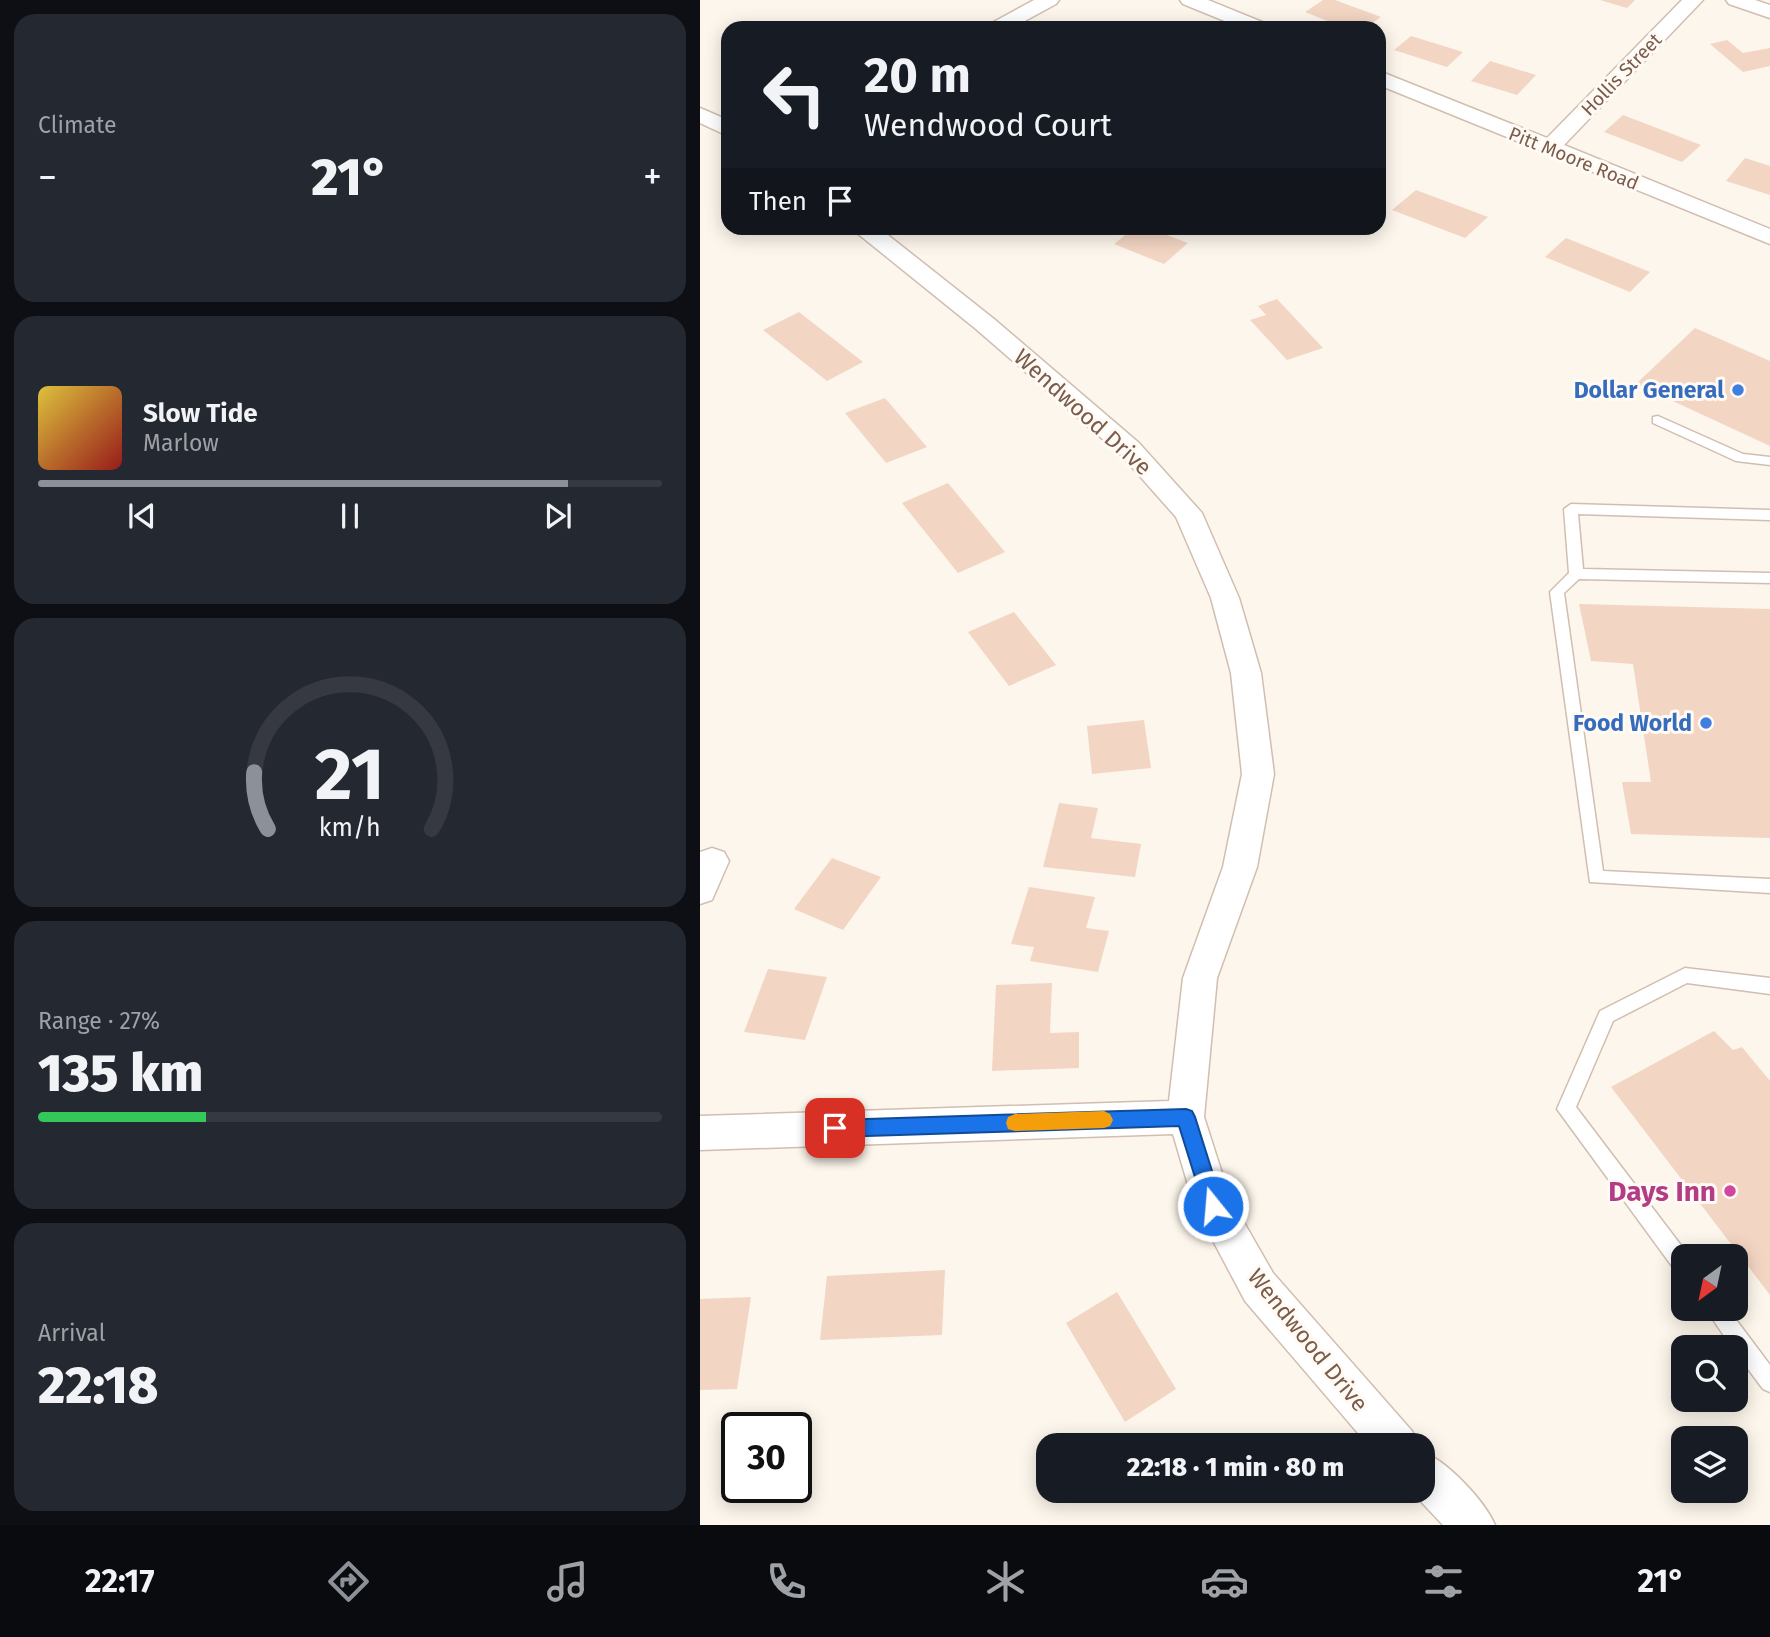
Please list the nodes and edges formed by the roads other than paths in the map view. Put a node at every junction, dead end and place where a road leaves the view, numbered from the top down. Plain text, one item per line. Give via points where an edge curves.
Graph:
1 (1049, 0) edge
2 (1190, 0) edge
3 (1693, 0) edge
4 (1736, 0) edge
5 (1255, 6) dead end
6 (1770, 12) edge
7 (1238, 19) junction
8 (1010, 21) edge
9 (1243, 21) edge
10 (1386, 80) edge
11 (700, 114) edge
12 (721, 125) edge
13 (1549, 148) junction
14 (874, 235) edge
15 (1770, 237) edge
16 (1658, 420) dead end
17 (1770, 461) edge
18 (1770, 515) edge
19 (1576, 574) junction
20 (1770, 578) edge
21 (1770, 886) edge
22 (1770, 986) edge
23 (1186, 1117) junction
24 (700, 1133) edge
25 (1671, 1249) edge
26 (1725, 1321) edge
27 (1770, 1382) edge
28 (1385, 1433) edge
29 (1435, 1485) edge
30 (1473, 1525) edge

1 - 8 street
2 - 7 street
3 - 13 street, Hollis Street
4 - 6 street
5 - 7 street
7 - 9 street
10 - 13 street, Pitt Moore Road
11 - 12 street
13 - 15 street, Pitt Moore Road
14 - 23 street, Wendwood Drive via 1130,449 1188,513 1225,598 1246,673 1258,774 1240,867 1200,978
16 - 17 lane via 1741,458
18 - 19 lane via 1571,509
19 - 20 lane
19 - 21 lane via 1557,592 1595,877
22 - 25 lane via 1685,975 1606,1016 1566,1109
23 - 24 street
23 - 28 street, Wendwood Drive via 1213,1206 1259,1287
26 - 27 lane
29 - 30 street

